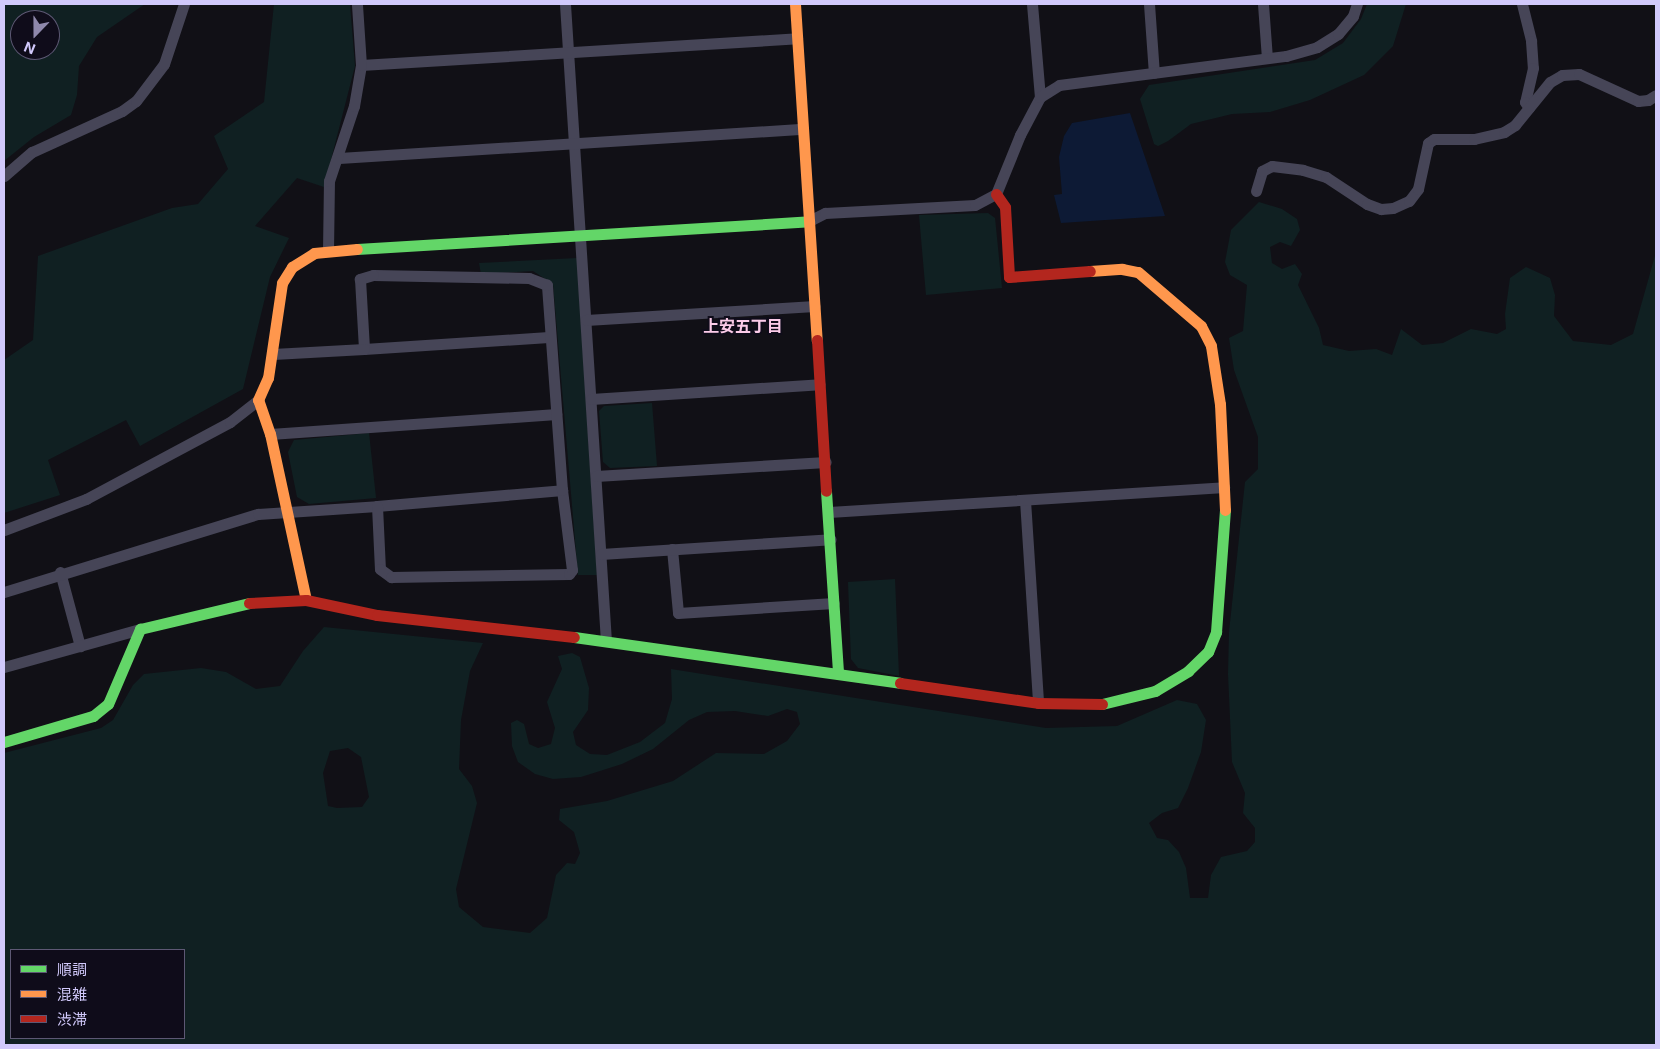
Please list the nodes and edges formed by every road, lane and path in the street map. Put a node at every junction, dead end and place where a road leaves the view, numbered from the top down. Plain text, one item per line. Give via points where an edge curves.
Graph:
1 (184, 4) edge
2 (357, 4) edge
3 (565, 4) edge
4 (795, 4) edge
5 (1032, 4) edge
6 (1149, 4) edge
7 (1263, 4) edge
8 (1357, 4) edge
9 (1522, 4) edge
10 (797, 38) junction
11 (568, 52) junction
12 (1267, 58) junction
13 (361, 65) junction
14 (1154, 72) junction
15 (1656, 95) edge
16 (1040, 97) junction
17 (1529, 108) junction
18 (803, 129) junction
19 (575, 143) junction
20 (339, 158) junction
21 (4, 176) edge
22 (1256, 191) dead end
23 (996, 194) junction
24 (809, 221) junction
25 (581, 236) junction
26 (328, 251) junction
27 (815, 306) junction
28 (586, 320) junction
29 (550, 337) junction
30 (364, 349) junction
31 (273, 354) junction
32 (820, 384) junction
33 (591, 399) junction
34 (258, 400) junction
35 (556, 414) junction
36 (270, 434) junction
37 (826, 462) junction
38 (596, 476) junction
39 (1224, 487) junction
40 (562, 490) junction
41 (1025, 500) junction
42 (377, 506) junction
43 (829, 512) junction
44 (286, 513) junction
45 (4, 530) edge
46 (831, 539) junction
47 (672, 549) junction
48 (601, 554) junction
49 (60, 572) junction
50 (4, 592) edge
51 (306, 600) junction
52 (834, 603) junction
53 (140, 629) junction
54 (606, 641) junction
55 (80, 646) junction
56 (4, 667) edge
57 (838, 674) junction
58 (1038, 703) junction
59 (4, 742) edge

1 - 21 street via 164,64 136,101 122,112 32,152
2 - 13 street
3 - 11 street
4 - 10 street
5 - 16 street
6 - 14 street
7 - 12 street
8 - 12 street via 1353,16 1338,34 1317,47
9 - 17 street via 1531,41 1533,68 1525,102
10 - 11 street
10 - 18 street
11 - 13 street
11 - 19 street
12 - 14 street
13 - 20 street via 354,106
14 - 16 street via 1059,84
15 - 17 street via 1638,101 1579,74 1562,75 1550,82
16 - 23 street
17 - 22 street via 1504,132 1474,140 1434,138 1428,143 1418,189 1409,201 1393,208 1381,210 1367,204 1326,177 1272,166 1262,171
18 - 19 street
18 - 24 street
19 - 20 street
19 - 25 street
20 - 26 street via 329,181
23 - 24 street via 975,205 825,213
23 - 39 street via 1005,207 1010,277 1122,268 1138,272 1201,326 1211,346 1220,404
24 - 25 street
24 - 27 street
25 - 26 street
25 - 28 street
26 - 31 street via 314,253 292,267 282,283
27 - 28 street
27 - 32 street
28 - 33 street
29 - 30 street
29 - 30 street via 547,285 529,278 373,275 360,278
29 - 35 street
30 - 31 street
31 - 34 street via 268,378
32 - 33 street
32 - 37 street
33 - 38 street
34 - 36 street
34 - 45 street via 230,422 86,499
35 - 36 street
35 - 40 street
36 - 44 street
37 - 38 street
37 - 43 street
38 - 48 street
39 - 41 street
39 - 58 street via 1226,526 1216,632 1208,652 1188,671 1155,691 1121,702 1087,706
40 - 42 street
40 - 42 street via 572,570 569,574 391,577 380,569
41 - 43 street
41 - 58 street
42 - 44 street
43 - 46 street
44 - 49 street via 258,514
44 - 51 street
46 - 47 street
46 - 52 street
47 - 48 street
47 - 52 street via 678,613
48 - 54 street
49 - 50 street
49 - 55 street
51 - 53 street via 251,602
51 - 54 street via 377,615
52 - 57 street
53 - 55 street
53 - 59 street via 108,704 93,716
54 - 57 street
55 - 56 street
57 - 58 street

